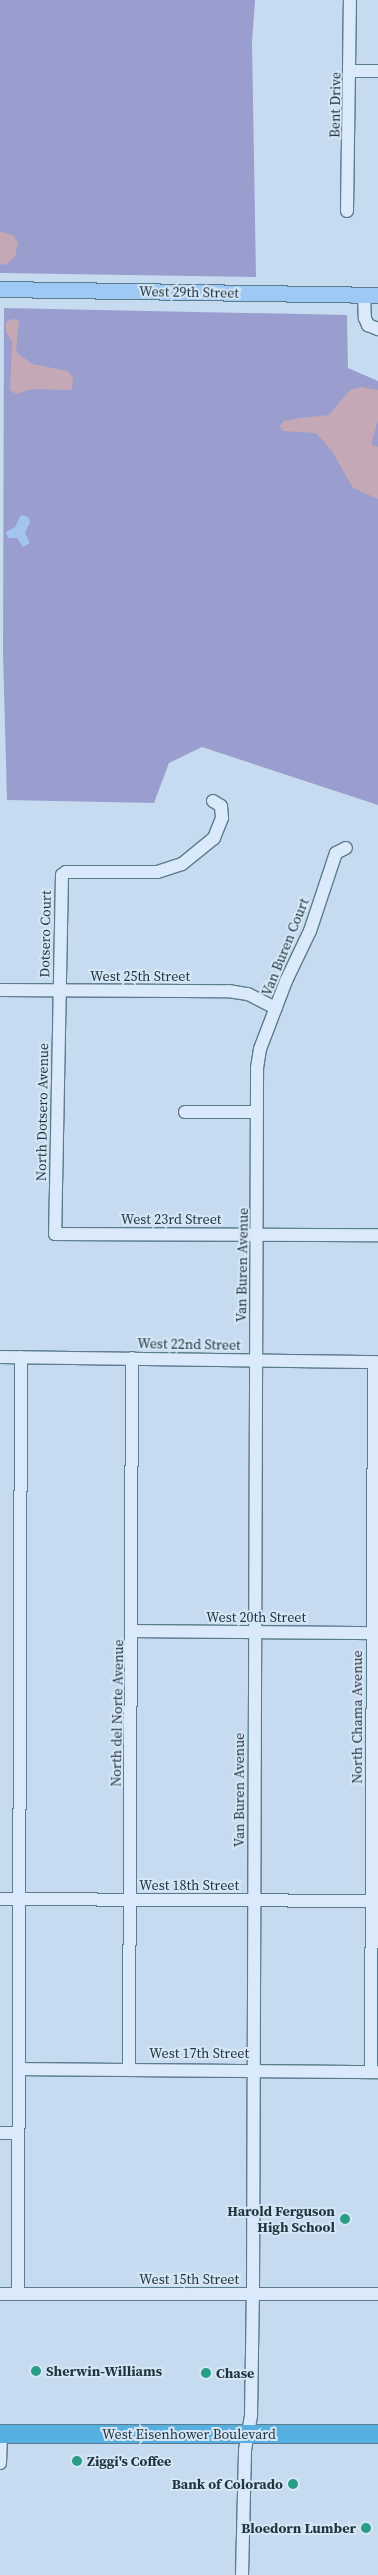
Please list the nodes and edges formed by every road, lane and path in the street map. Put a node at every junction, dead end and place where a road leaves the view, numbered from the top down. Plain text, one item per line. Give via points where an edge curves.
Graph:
1 (350, 0) edge
2 (351, 71) junction
3 (378, 71) edge
4 (347, 211) dead end
5 (0, 289) edge
6 (371, 295) edge
7 (378, 329) edge
8 (213, 801) dead end
9 (346, 848) dead end
10 (0, 990) edge
11 (59, 990) junction
12 (276, 1008) junction
13 (185, 1112) dead end
14 (257, 1112) junction
15 (55, 1234) joint
16 (258, 1235) junction
17 (378, 1235) edge
18 (0, 1357) edge
19 (21, 1357) junction
20 (132, 1358) junction
21 (255, 1360) junction
22 (376, 1362) edge
23 (133, 1631) junction
24 (255, 1632) junction
25 (375, 1632) edge
26 (0, 1899) edge
27 (19, 1899) junction
28 (130, 1899) junction
29 (254, 1900) junction
30 (375, 1901) edge
31 (129, 2068) junction
32 (254, 2068) junction
33 (19, 2069) junction
34 (374, 2072) edge
35 (0, 2133) edge
36 (18, 2133) junction
37 (0, 2294) edge
38 (18, 2294) junction
39 (253, 2294) junction
40 (378, 2294) edge
41 (0, 2434) edge
42 (250, 2434) junction
43 (378, 2434) edge
44 (0, 2463) edge
45 (242, 2575) edge

1 - 2 street, Bent Drive
2 - 3 street
2 - 4 street, Bent Drive
5 - 6 main road, West 29th Street
6 - 7 street via 365,318 368,325
8 - 11 street, Dotsero Court via 221,806 222,818 214,838 182,864 149,872 63,873
9 - 12 street, Van Buren Court via 336,853 310,931
10 - 11 street, West 25th Street
11 - 12 street, West 25th Street via 239,991
11 - 15 street, North Dotsero Avenue
12 - 14 street, Van Buren Avenue via 258,1057
13 - 14 street
14 - 16 street, Van Buren Avenue
15 - 16 street, West 23rd Street
16 - 17 street, West 23rd Street
16 - 21 street, Van Buren Avenue
18 - 19 street, West 22nd Street
19 - 20 street, West 22nd Street
19 - 27 street
20 - 21 street, West 22nd Street
20 - 23 street, North del Norte Avenue
21 - 22 street, West 22nd Street
21 - 24 street, Van Buren Avenue
22 - 25 street, North Chama Avenue
23 - 24 street, West 20th Street
23 - 28 street, North del Norte Avenue
24 - 25 street, West 20th Street
24 - 29 street, Van Buren Avenue
25 - 30 street, North Chama Avenue
26 - 27 street, West 18th Street
27 - 28 street, West 18th Street
27 - 33 street
28 - 29 street, West 18th Street
28 - 31 street, North del Norte Avenue
29 - 30 street, West 18th Street
29 - 32 street, Van Buren Avenue
30 - 34 street, North Chama Avenue
31 - 32 street, West 17th Street
31 - 33 street, West 17th Street
32 - 34 street, West 17th Street
32 - 39 street, Van Buren Avenue
33 - 36 street
35 - 36 street
36 - 38 street
37 - 38 street, West 15th Street
38 - 39 street, West 15th Street
39 - 40 street, West 15th Street
39 - 42 street, Van Buren Avenue
41 - 42 highway, West Eisenhower Boulevard
41 - 44 street
42 - 43 highway, West Eisenhower Boulevard
42 - 45 street, Van Buren Avenue via 245,2450

